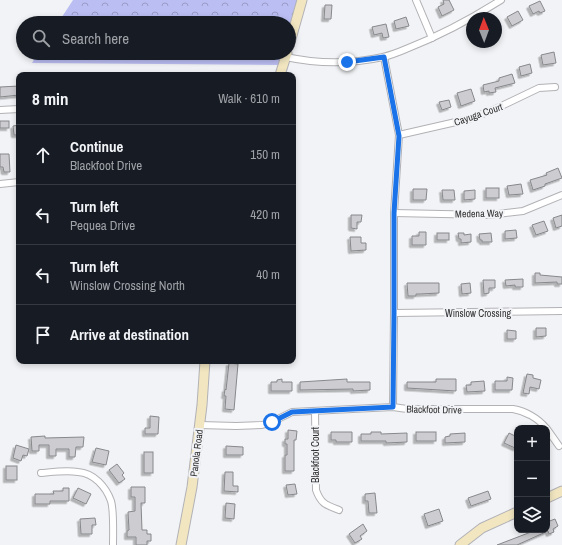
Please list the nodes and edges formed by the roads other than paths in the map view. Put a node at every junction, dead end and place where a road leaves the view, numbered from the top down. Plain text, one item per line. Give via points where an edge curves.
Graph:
1 (302, 0) edge
2 (416, 0) edge
3 (501, 0) edge
4 (296, 21) edge
5 (432, 38) junction
6 (384, 57) junction
7 (296, 58) edge
8 (284, 60) edge
9 (281, 72) edge
10 (555, 87) dead end
11 (0, 110) edge
12 (16, 110) edge
13 (399, 136) junction
14 (16, 182) edge
15 (0, 184) edge
16 (562, 195) edge
17 (394, 213) junction
18 (562, 311) edge
19 (394, 313) junction
20 (205, 364) edge
21 (393, 407) junction
22 (315, 411) junction
23 (200, 424) junction
24 (543, 425) edge
25 (550, 434) edge
26 (559, 446) dead end
27 (41, 473) dead end
28 (562, 491) edge
29 (549, 497) edge
30 (339, 510) dead end
31 (514, 513) edge
32 (113, 545) edge
33 (181, 545) edge
34 (460, 545) edge

1 - 4 main road
2 - 5 street
3 - 5 street via 482,13
5 - 6 street
6 - 7 street via 328,63
6 - 13 street
8 - 9 main road
10 - 13 street, Cayuga Court via 539,88 468,119
11 - 12 street
13 - 17 street
14 - 15 street
16 - 17 street, Medena Way via 523,210 489,215
17 - 19 street
18 - 19 street, Winslow Crossing
19 - 21 street
20 - 23 main road, Panola Road
21 - 22 street, Blackfoot Drive
21 - 24 street, Blackfoot Drive via 513,409 522,411
22 - 23 street, Blackfoot Drive via 292,412 262,425
22 - 30 street, Blackfoot Court via 316,490 323,504
23 - 33 main road, Panola Road
25 - 26 street, Blackfoot Drive
27 - 32 street via 79,472 100,482 112,503
28 - 29 main road
31 - 34 main road via 482,528

